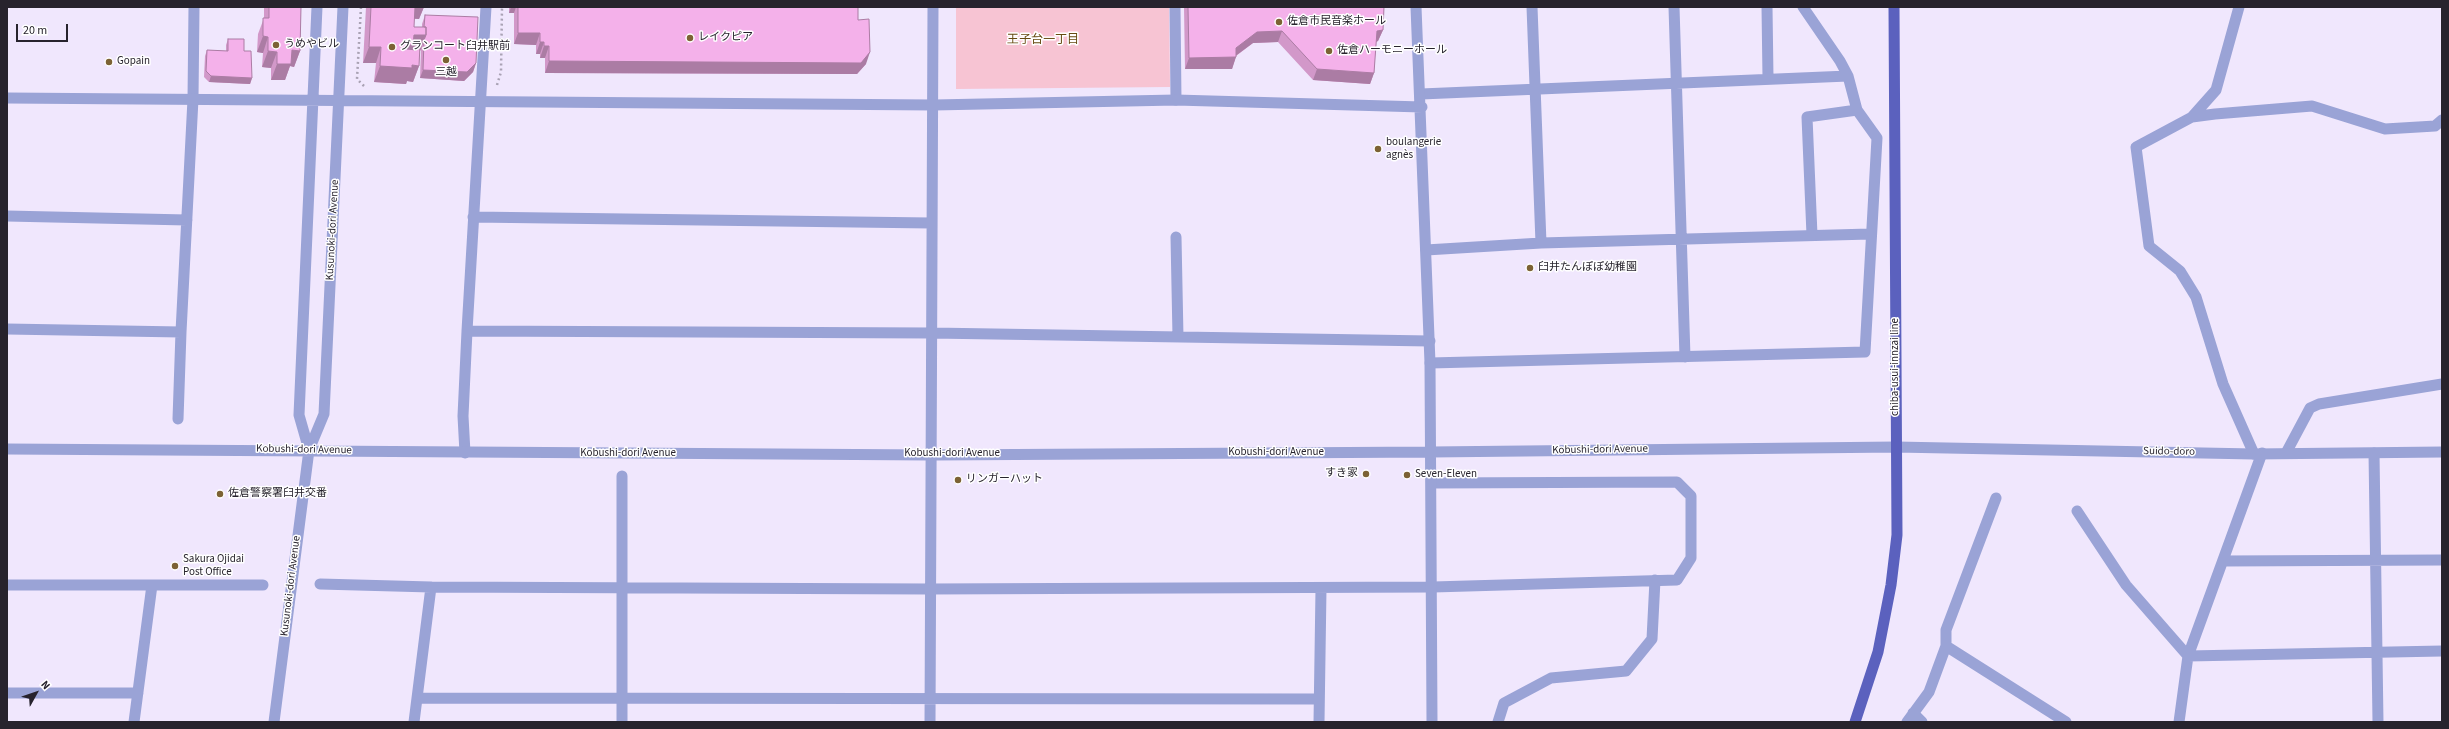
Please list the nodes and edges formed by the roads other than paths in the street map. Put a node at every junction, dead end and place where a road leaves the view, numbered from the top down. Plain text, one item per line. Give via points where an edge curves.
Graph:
1 (194, 7) edge
2 (317, 7) edge
3 (343, 7) edge
4 (486, 7) edge
5 (933, 7) edge
6 (1175, 7) edge
7 (1416, 7) edge
8 (1532, 7) edge
9 (1674, 7) edge
10 (1767, 7) edge
11 (1803, 7) edge
12 (1894, 7) edge
13 (2239, 7) edge
14 (1848, 76) junction
15 (1768, 78) junction
16 (1675, 82) junction
17 (1535, 88) junction
18 (1421, 94) junction
19 (7, 98) edge
20 (193, 99) junction
21 (1176, 100) junction
22 (339, 101) junction
23 (481, 101) junction
24 (311, 102) junction
25 (934, 105) junction
26 (1422, 107) junction
27 (1857, 110) junction
28 (2192, 118) junction
29 (2442, 120) edge
30 (7, 216) edge
31 (473, 217) junction
32 (187, 220) junction
33 (931, 223) junction
34 (1870, 234) junction
35 (1812, 235) junction
36 (1176, 237) dead end
37 (1682, 239) junction
38 (1541, 243) junction
39 (1426, 250) junction
40 (7, 329) edge
41 (467, 331) junction
42 (181, 332) junction
43 (932, 333) junction
44 (1178, 337) junction
45 (1430, 341) junction
46 (1685, 357) junction
47 (1430, 363) junction
48 (2442, 384) edge
49 (178, 419) dead end
50 (1896, 447) junction
51 (7, 450) edge
52 (309, 450) junction
53 (1431, 452) junction
54 (2442, 452) edge
55 (465, 453) junction
56 (2286, 453) junction
57 (2374, 453) junction
58 (2258, 454) junction
59 (932, 455) junction
60 (622, 476) dead end
61 (1432, 483) junction
62 (1996, 498) dead end
63 (2077, 511) dead end
64 (2442, 560) edge
65 (2223, 561) junction
66 (2374, 561) junction
67 (1655, 580) junction
68 (320, 584) dead end
69 (7, 585) edge
70 (152, 585) junction
71 (263, 585) dead end
72 (431, 587) junction
73 (622, 587) junction
74 (1433, 587) junction
75 (929, 589) junction
76 (1321, 589) junction
77 (1946, 646) junction
78 (2442, 651) edge
79 (2378, 652) junction
80 (2188, 656) junction
81 (7, 693) edge
82 (138, 693) junction
83 (418, 698) junction
84 (622, 698) junction
85 (930, 699) junction
86 (1319, 699) junction
87 (1910, 718) edge
88 (134, 722) edge
89 (274, 722) edge
90 (414, 722) edge
91 (622, 722) edge
92 (930, 722) edge
93 (1319, 722) edge
94 (1432, 722) edge
95 (1498, 722) edge
96 (1855, 722) edge
97 (1922, 722) edge
98 (2066, 722) edge
99 (2179, 722) edge
100 (2378, 722) edge

1 - 20 street
2 - 24 street, Kusunoki-dori Avenue
3 - 22 street, Kusunoki-dori Avenue
4 - 23 street
5 - 25 street
6 - 21 street
7 - 18 street
8 - 17 street
9 - 16 street
10 - 15 street
11 - 14 street
12 - 50 main road, chiba-usui-innzai line
13 - 28 street via 2216,90
14 - 15 street
14 - 27 street
15 - 16 street
16 - 17 street
16 - 37 street
17 - 18 street
17 - 38 street
18 - 26 street
19 - 20 street
20 - 24 street
20 - 32 street
21 - 25 street
21 - 26 street
22 - 23 street
22 - 24 street
22 - 52 street, Kusunoki-dori Avenue via 324,414
23 - 25 street
23 - 31 street
24 - 52 street, Kusunoki-dori Avenue via 299,415
25 - 33 street
26 - 39 street
27 - 34 street via 1877,138
27 - 35 street via 1807,116
28 - 29 street via 2312,106 2385,129 2435,126
28 - 58 street via 2136,147 2149,246 2180,270 2196,297 2223,384
30 - 32 street
31 - 33 street
31 - 41 street
32 - 42 street
33 - 43 street
34 - 35 street
34 - 46 street via 1865,352
35 - 37 street
36 - 44 street
37 - 38 street
37 - 46 street
38 - 39 street
39 - 45 street
40 - 42 street
41 - 43 street
41 - 55 street via 463,416
42 - 49 street
43 - 44 street
43 - 59 street
44 - 45 street
45 - 47 street
46 - 47 street
47 - 53 street
48 - 56 street via 2319,404 2310,408
50 - 53 street, Kobushi-dori Avenue
50 - 58 street, Suido-doro
50 - 96 main road, chiba-usui-innzai line via 1897,535 1891,585 1878,652
51 - 52 street, Kobushi-dori Avenue
52 - 55 street, Kobushi-dori Avenue
52 - 89 street, Kusunoki-dori Avenue
53 - 59 street, Kobushi-dori Avenue
53 - 61 street
54 - 57 street, Suido-doro
55 - 59 street, Kobushi-dori Avenue
56 - 57 street, Suido-doro
56 - 58 street, Suido-doro
57 - 66 street
58 - 65 street
59 - 75 street
60 - 73 street
61 - 67 street via 1677,482 1691,496 1691,558 1677,580
61 - 74 street
62 - 77 street via 1946,630
63 - 80 street via 2126,585
64 - 66 street
65 - 66 street
65 - 80 street
66 - 79 street
67 - 74 street
67 - 95 street via 1652,639 1626,671 1551,678 1504,704
68 - 72 street
69 - 70 street
70 - 71 street
70 - 82 street
72 - 73 street
72 - 83 street
73 - 75 street
73 - 84 street
74 - 76 street
74 - 94 street
75 - 76 street
75 - 85 street
76 - 86 street
77 - 87 street via 1929,692
77 - 98 street
78 - 79 street
79 - 80 street
79 - 100 street
80 - 99 street
81 - 82 street
82 - 88 street
83 - 84 street
83 - 90 street
84 - 85 street
84 - 91 street
85 - 86 street
85 - 92 street
86 - 93 street
87 - 97 street

